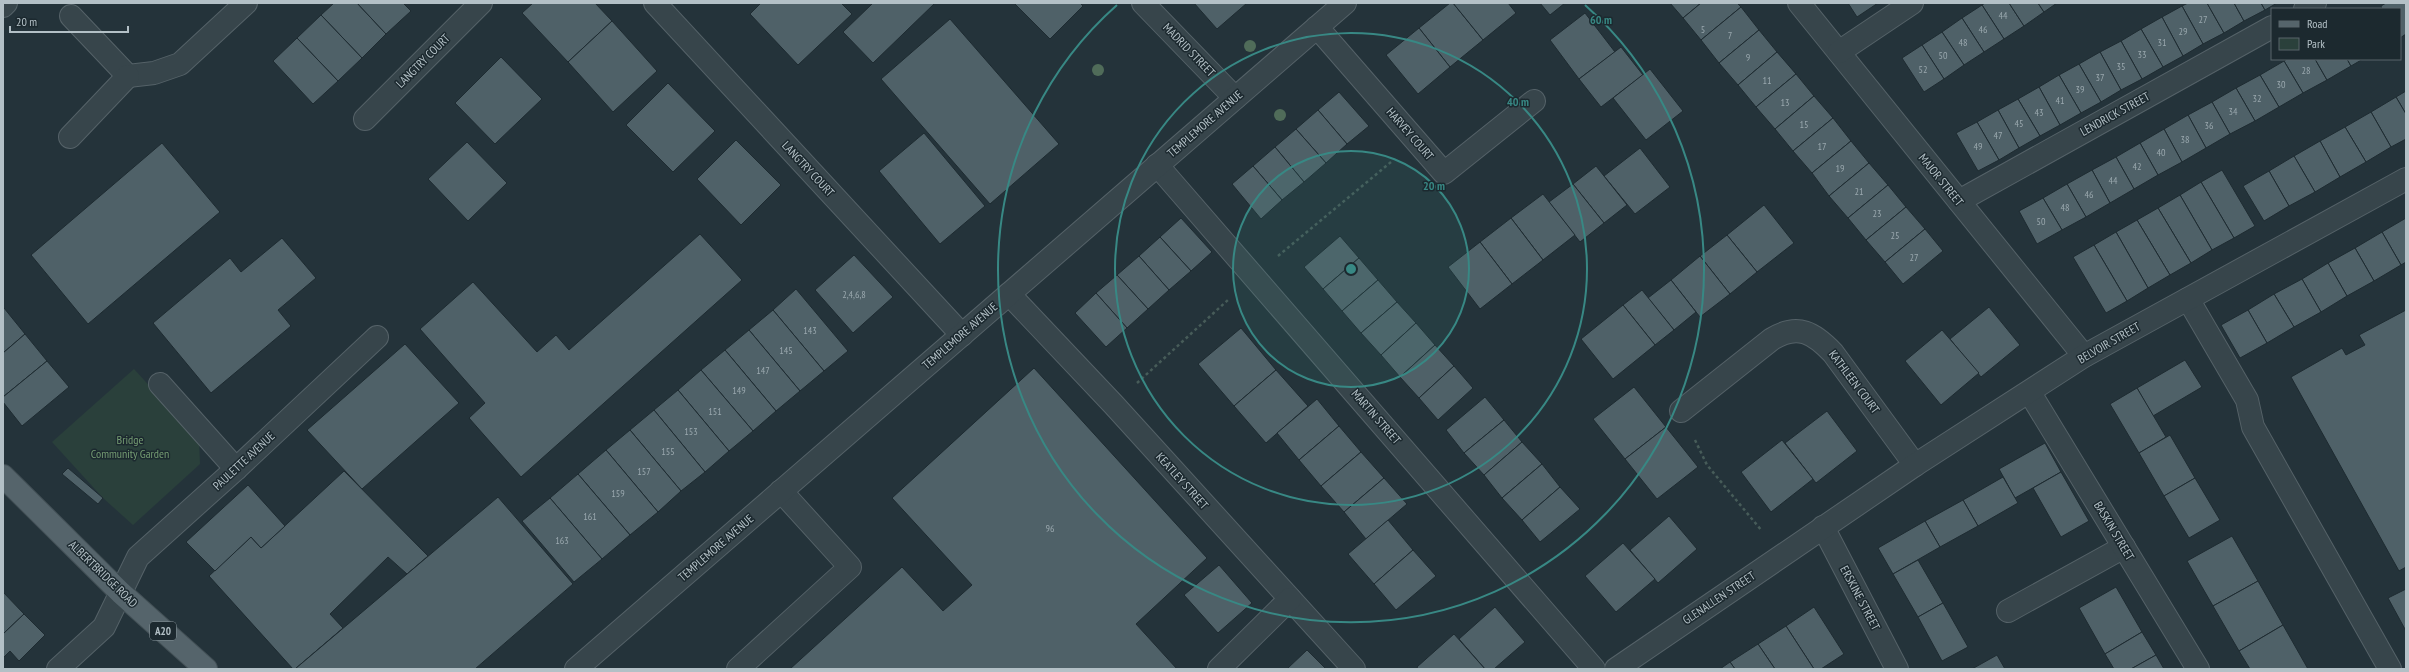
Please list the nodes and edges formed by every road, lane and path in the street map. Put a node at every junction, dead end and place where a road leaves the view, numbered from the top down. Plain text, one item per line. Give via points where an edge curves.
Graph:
1 (6, 3) edge
2 (246, 3) edge
3 (481, 3) edge
4 (654, 3) edge
5 (1142, 3) edge
6 (1344, 3) edge
7 (1799, 3) edge
8 (1912, 3) edge
9 (3, 6) edge
10 (70, 16) dead end
11 (1317, 27) junction
12 (2271, 28) edge
13 (1839, 52) junction
14 (128, 76) junction
15 (1235, 98) junction
16 (1534, 101) dead end
17 (365, 119) dead end
18 (70, 137) dead end
19 (1157, 165) junction
20 (2406, 179) edge
21 (1959, 201) junction
22 (1009, 294) junction
23 (2188, 299) junction
24 (962, 335) junction
25 (377, 337) dead end
26 (2084, 356) junction
27 (160, 384) dead end
28 (2030, 393) junction
29 (1681, 411) joint
30 (1915, 464) junction
31 (236, 469) junction
32 (3, 476) edge
33 (781, 491) junction
34 (1823, 527) junction
35 (2124, 547) junction
36 (1782, 556) junction
37 (121, 593) junction
38 (1290, 599) junction
39 (2008, 611) dead end
40 (58, 669) edge
41 (206, 669) edge
42 (576, 669) edge
43 (738, 669) edge
44 (1219, 669) edge
45 (1354, 669) edge
46 (1594, 669) edge
47 (1616, 669) edge
48 (1897, 669) edge
49 (2198, 669) edge
50 (2390, 669) edge

1 - 9 street
2 - 14 street via 180,64 154,73
3 - 17 street, LANGTRY COURT
4 - 24 street, LANGTRY COURT
5 - 15 street, MADRID STREET
6 - 11 street, TEMPLEMORE AVENUE
7 - 13 street, MAJOR STREET
8 - 13 street
10 - 14 street
11 - 15 street, TEMPLEMORE AVENUE
11 - 16 street, HARVEY COURT via 1444,173
12 - 21 street, LENDRICK STREET
13 - 21 street, MAJOR STREET
14 - 18 street
15 - 19 street, TEMPLEMORE AVENUE
19 - 22 street, TEMPLEMORE AVENUE
19 - 46 street, MARTIN STREET
20 - 23 street, BELVOIR STREET
21 - 26 street, MAJOR STREET
22 - 24 street, TEMPLEMORE AVENUE
22 - 38 street, KEATLEY STREET via 1114,405
23 - 26 street, BELVOIR STREET
23 - 50 street via 2248,400 2253,427
24 - 33 street, TEMPLEMORE AVENUE
25 - 31 street, PAULETTE AVENUE
26 - 28 street, BELVOIR STREET
27 - 31 street
28 - 30 street, BELVOIR STREET
28 - 35 street, BASKIN STREET
29 - 30 street, KATHLEEN COURT via 1772,339 1783,332 1796,330 1809,333 1822,341 1833,353
29 - 36 path via 1707,465
30 - 34 street, BELVOIR STREET
31 - 37 street, PAULETTE AVENUE via 138,557
32 - 37 main road, ALBERTBRIDGE ROAD / A20
33 - 42 street, TEMPLEMORE AVENUE
33 - 43 street via 850,567
34 - 36 street, GLENALLEN STREET
34 - 48 street, ERSKINE STREET
35 - 39 street
35 - 49 street, BASKIN STREET
36 - 47 street, GLENALLEN STREET
37 - 40 street, PAULETTE AVENUE via 104,627
37 - 41 main road, ALBERTBRIDGE ROAD / A20
38 - 44 street
38 - 45 street, KEATLEY STREET

